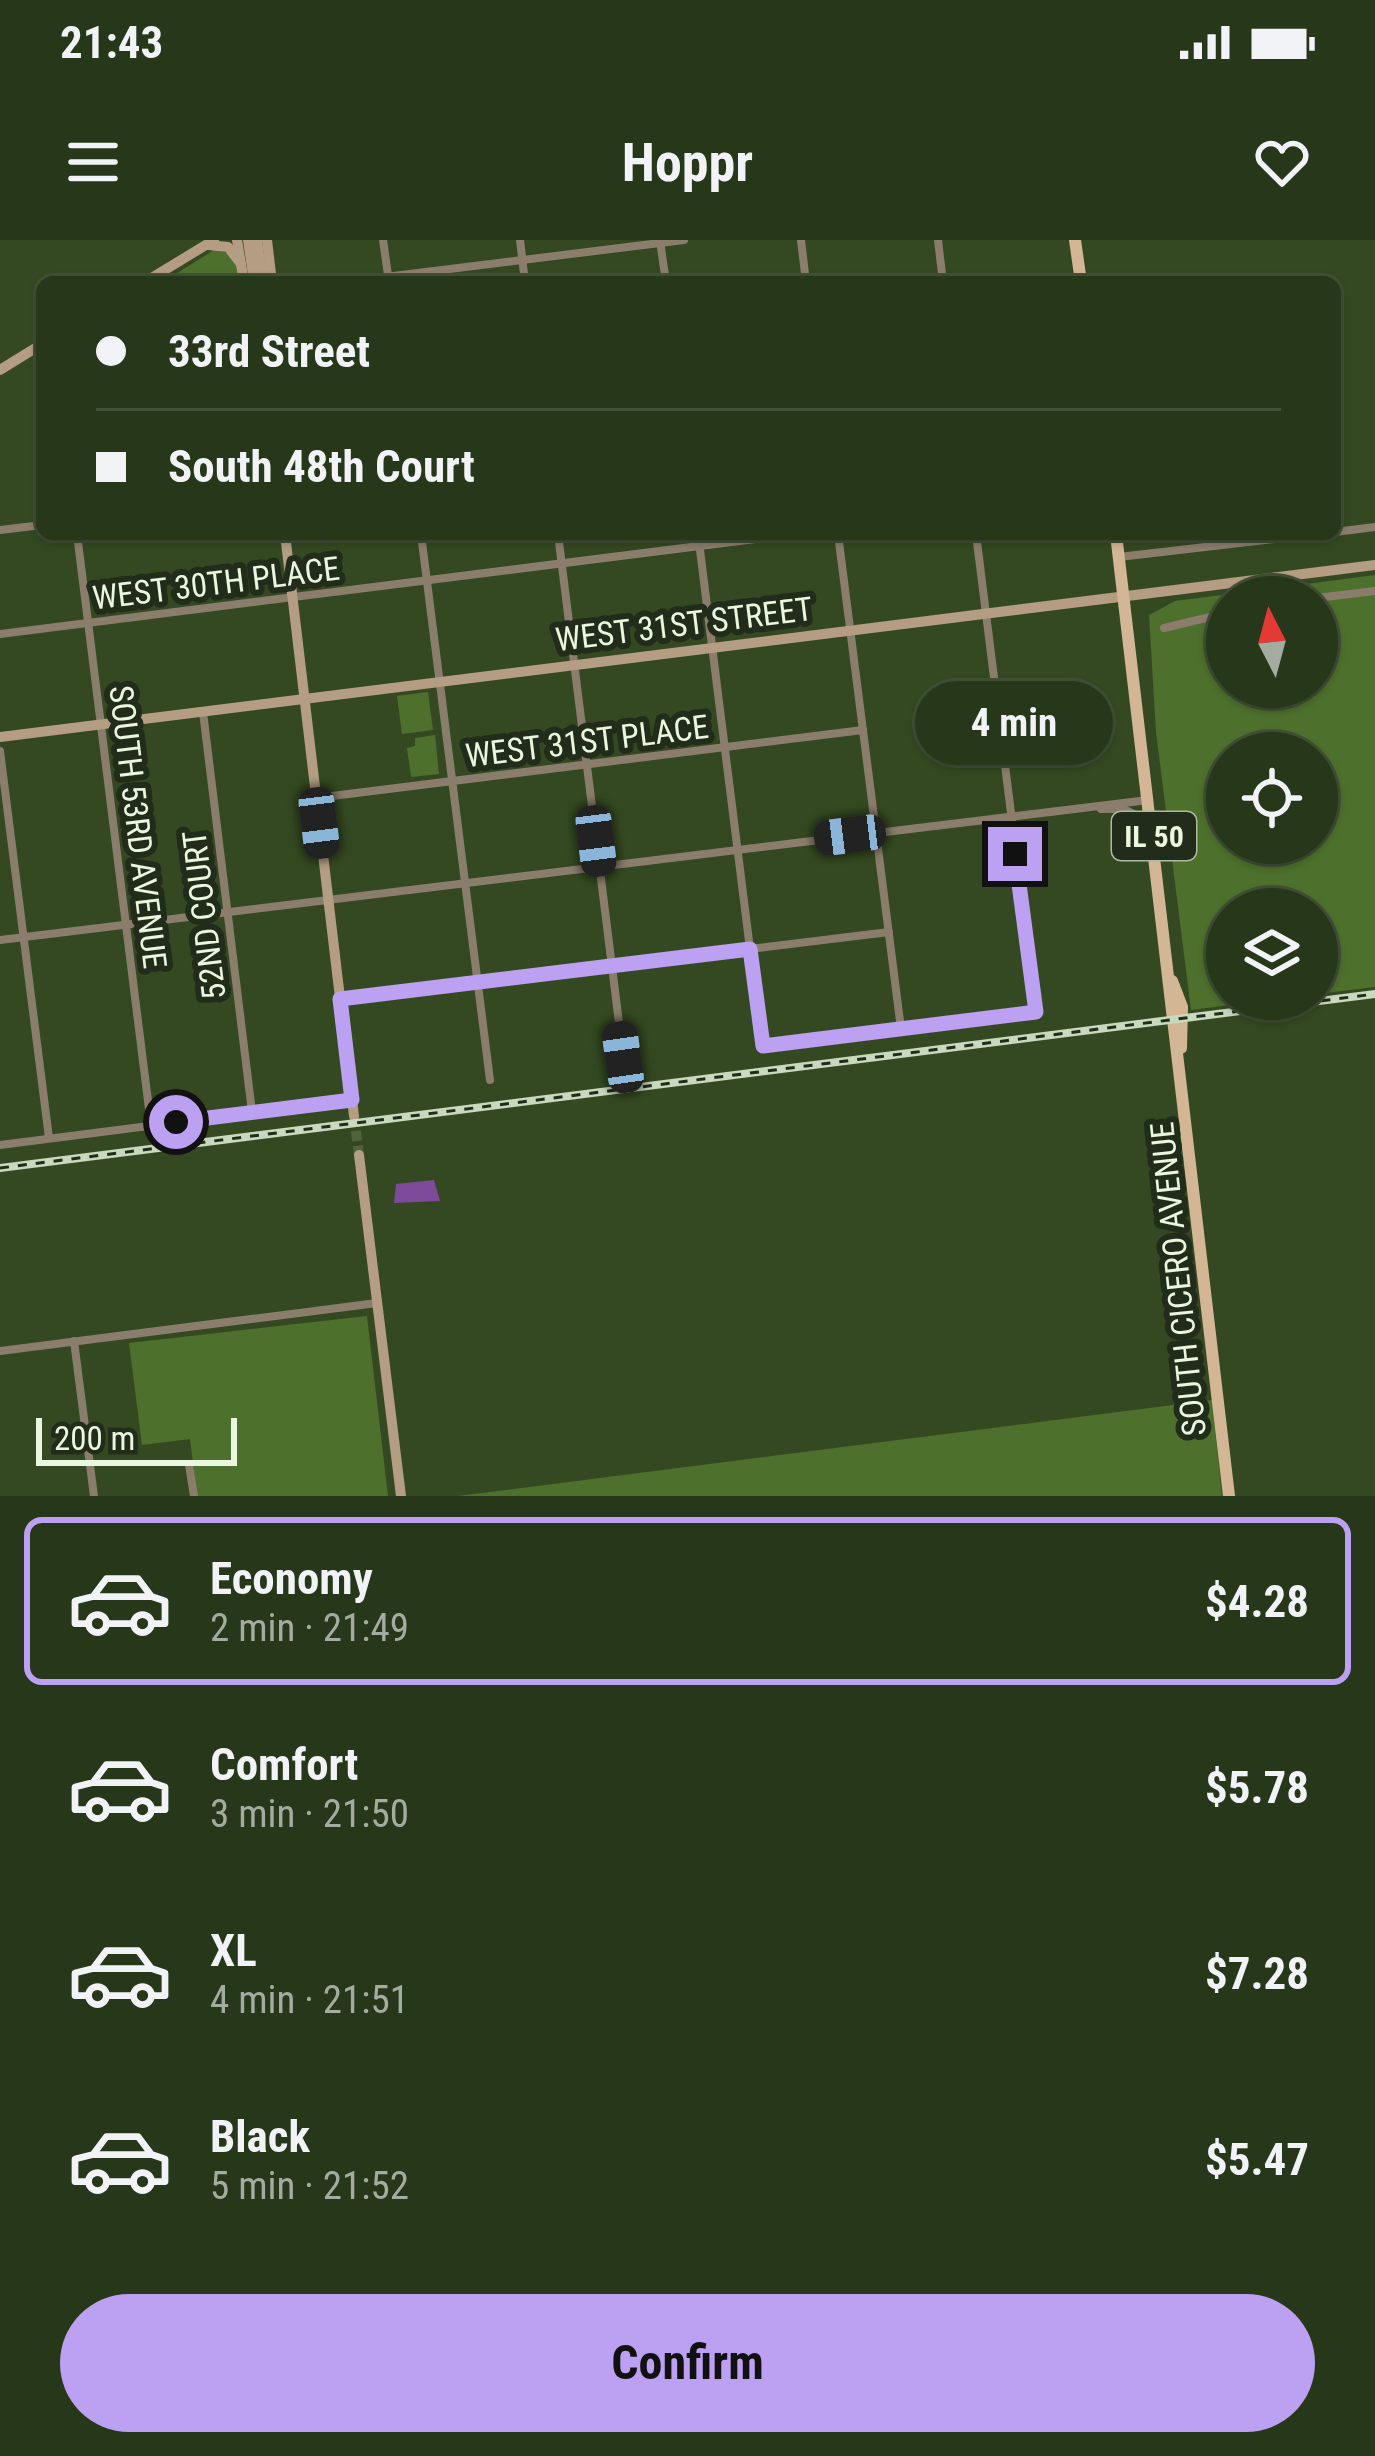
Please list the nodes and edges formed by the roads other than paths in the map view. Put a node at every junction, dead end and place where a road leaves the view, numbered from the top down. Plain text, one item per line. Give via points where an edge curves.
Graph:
1 (237, 240) edge
2 (252, 240) edge
3 (267, 240) edge
4 (383, 240) edge
5 (520, 240) edge
6 (684, 240) edge
7 (801, 240) edge
8 (938, 240) edge
9 (1076, 240) edge
10 (660, 241) edge
11 (210, 243) edge
12 (522, 260) junction
13 (241, 264) junction
14 (155, 276) edge
15 (243, 276) edge
16 (257, 276) edge
17 (271, 276) edge
18 (388, 276) edge
19 (409, 276) edge
20 (524, 276) edge
21 (665, 276) edge
22 (805, 276) edge
23 (943, 276) edge
24 (1080, 276) edge
25 (36, 348) edge
26 (0, 370) edge
27 (36, 526) edge
28 (1375, 527) edge
29 (0, 530) edge
30 (1341, 531) edge
31 (78, 540) edge
32 (286, 540) edge
33 (422, 540) edge
34 (559, 540) edge
35 (698, 540) edge
36 (747, 540) edge
37 (839, 540) edge
38 (977, 540) edge
39 (1117, 540) edge
40 (1266, 540) edge
41 (699, 546) junction
42 (1120, 557) junction
43 (561, 564) junction
44 (1375, 565) edge
45 (427, 581) junction
46 (1375, 591) edge
47 (1338, 595) edge
48 (1125, 596) junction
49 (293, 597) junction
50 (987, 613) junction
51 (1206, 618) edge
52 (89, 624) junction
53 (1164, 628) dead end
54 (850, 630) junction
55 (0, 634) edge
56 (712, 647) junction
57 (574, 664) junction
58 (440, 682) junction
59 (305, 699) junction
60 (203, 712) junction
61 (102, 724) junction
62 (863, 730) junction
63 (0, 737) edge
64 (725, 748) junction
65 (0, 751) edge
66 (586, 765) junction
67 (452, 782) junction
68 (316, 798) junction
69 (1150, 799) junction
70 (1082, 807) junction
71 (1010, 815) junction
72 (1153, 825) junction
73 (876, 832) junction
74 (737, 849) junction
75 (599, 866) junction
76 (465, 883) junction
77 (328, 899) junction
78 (227, 912) junction
79 (126, 925) junction
80 (889, 932) junction
81 (24, 937) junction
82 (0, 940) edge
83 (750, 949) junction
84 (612, 966) junction
85 (478, 982) junction
86 (340, 999) junction
87 (901, 1029) junction
88 (624, 1063) dead end
89 (490, 1080) dead end
90 (352, 1100) junction
91 (252, 1112) junction
92 (354, 1116) tunnel mouth
93 (151, 1125) junction
94 (49, 1138) junction
95 (0, 1144) edge
96 (359, 1154) tunnel mouth
97 (377, 1304) junction
98 (74, 1341) junction
99 (0, 1351) edge
100 (189, 1465) dead end
101 (94, 1496) edge
102 (194, 1496) edge
103 (401, 1496) edge
104 (1229, 1496) edge

1 - 13 main road
2 - 16 main road
3 - 17 main road
4 - 18 street
5 - 12 street
6 - 10 street
7 - 22 street
8 - 23 street
9 - 24 main road
10 - 12 street
10 - 21 street
11 - 13 main road via 228,247
11 - 14 main road
12 - 19 street
12 - 20 street
13 - 15 main road
25 - 26 main road
27 - 29 street
28 - 30 street
31 - 52 street, SOUTH 53RD AVENUE
32 - 49 main road
33 - 45 street
34 - 43 street
35 - 41 street
36 - 41 street, WEST 30TH PLACE
37 - 54 street
38 - 50 street
39 - 42 main road, SOUTH CICERO AVENUE / IL 50
40 - 42 street
41 - 43 street, WEST 30TH PLACE
41 - 56 street
42 - 48 main road, SOUTH CICERO AVENUE / IL 50
43 - 45 street, WEST 30TH PLACE
43 - 57 street
44 - 48 main road, WEST 31ST STREET
45 - 49 street, WEST 30TH PLACE
45 - 58 street
46 - 47 street
48 - 50 main road, WEST 31ST STREET
48 - 69 main road, SOUTH CICERO AVENUE / IL 50
49 - 52 street, WEST 30TH PLACE
49 - 59 main road
50 - 54 main road, WEST 31ST STREET
50 - 71 street
51 - 53 street
52 - 55 street, WEST 30TH PLACE
52 - 61 street, SOUTH 53RD AVENUE
54 - 56 main road, WEST 31ST STREET
54 - 62 street
56 - 57 main road, WEST 31ST STREET
56 - 64 street
57 - 58 main road, WEST 31ST STREET
57 - 66 street
58 - 59 main road, WEST 31ST STREET
58 - 67 street
59 - 60 main road, WEST 31ST STREET
59 - 68 main road
60 - 61 main road, WEST 31ST STREET
60 - 78 street, 52ND COURT
61 - 63 main road, WEST 31ST STREET
61 - 79 street, SOUTH 53RD AVENUE
62 - 64 street, WEST 31ST PLACE
62 - 73 street
64 - 66 street, WEST 31ST PLACE
64 - 74 street
65 - 81 street
66 - 67 street, WEST 31ST PLACE
66 - 75 street
67 - 68 street, WEST 31ST PLACE
67 - 76 street
68 - 77 main road
69 - 70 street
69 - 72 main road, SOUTH CICERO AVENUE / IL 50
70 - 71 street
70 - 72 street via 1124,809
71 - 73 street
71 - 87 street via 1036,1012
72 - 104 main road, SOUTH CICERO AVENUE / IL 50 via 1184,1025 1180,1055
73 - 74 street
73 - 80 street
74 - 75 street
74 - 83 street
75 - 76 street
75 - 84 street
76 - 77 street
76 - 85 street
77 - 78 street
77 - 86 main road
78 - 79 street
78 - 91 street, 52ND COURT
79 - 81 street
79 - 93 street, SOUTH 53RD AVENUE
80 - 83 street
80 - 87 street
81 - 82 street
81 - 94 street
83 - 84 street
83 - 87 street via 763,1046
84 - 85 street
84 - 88 street
85 - 86 street
85 - 89 street
86 - 90 main road
90 - 91 street
90 - 92 main road
91 - 93 street
93 - 94 street
94 - 95 street
96 - 97 main road
97 - 98 street
97 - 103 main road
98 - 99 street
98 - 101 street
100 - 102 street

